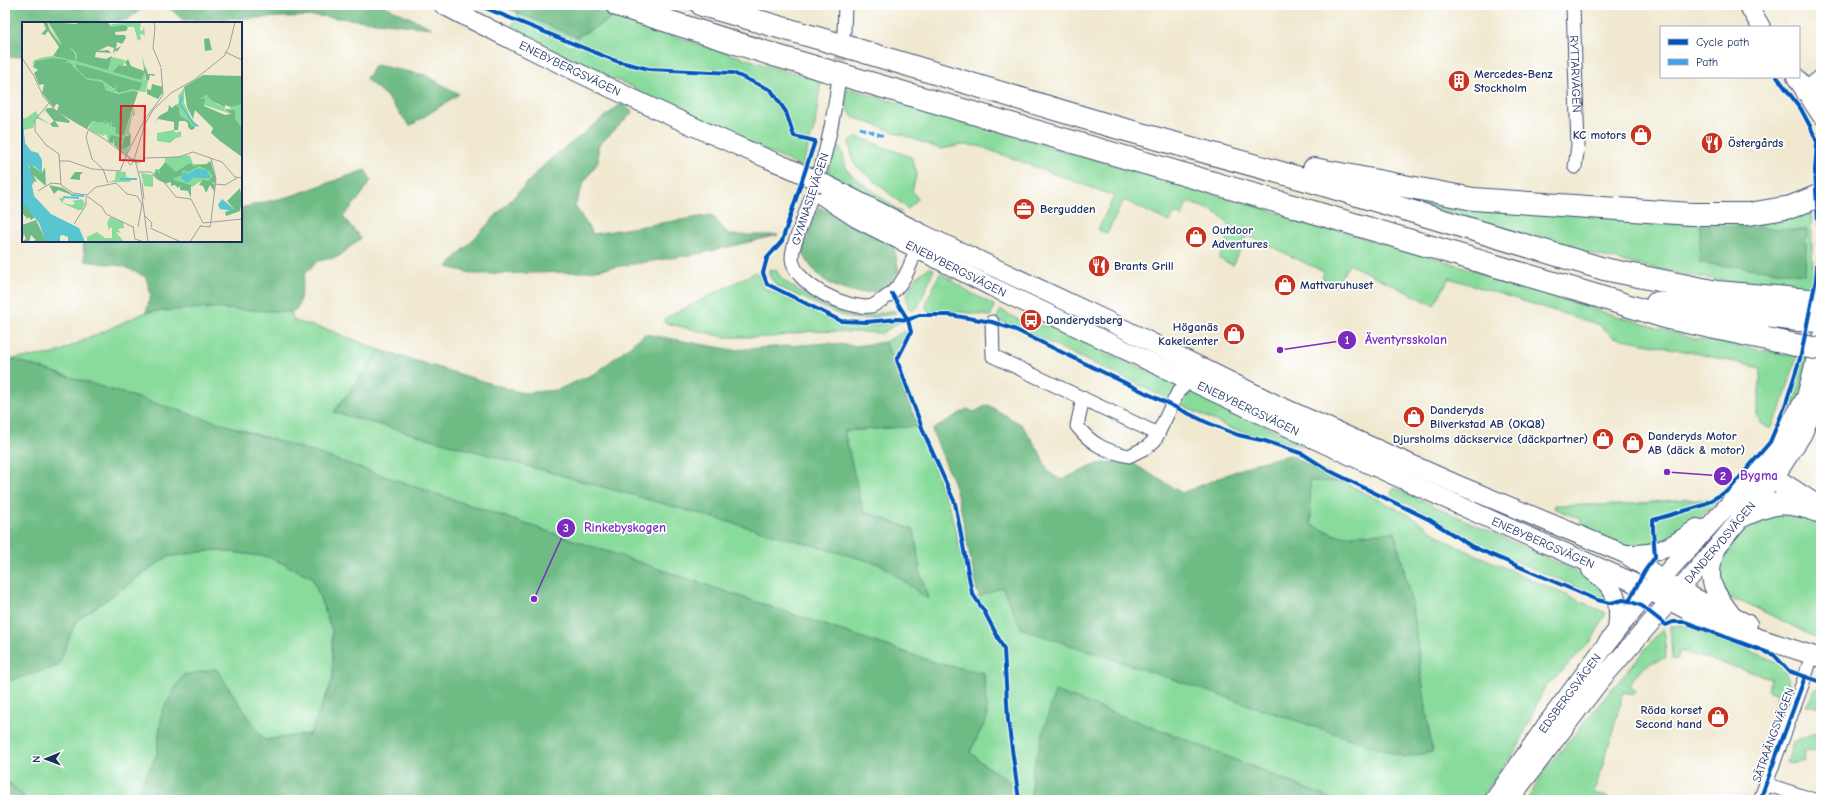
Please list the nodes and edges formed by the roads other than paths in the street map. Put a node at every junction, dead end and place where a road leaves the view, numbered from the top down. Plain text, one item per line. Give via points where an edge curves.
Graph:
1 (443, 5) edge
2 (617, 5) edge
3 (702, 5) edge
4 (845, 5) edge
5 (1573, 5) edge
6 (1748, 5) edge
7 (1760, 26) edge
8 (836, 36) junction
9 (1821, 79) edge
10 (838, 84) tunnel mouth
11 (1812, 100) edge
12 (1575, 167) dead end
13 (1821, 195) edge
14 (918, 241) junction
15 (1594, 295) junction
16 (1806, 307) edge
17 (1821, 321) edge
18 (992, 322) dead end
19 (1132, 333) junction
20 (1821, 338) edge
21 (1821, 349) edge
22 (1124, 350) junction
23 (1189, 381) junction
24 (1821, 392) edge
25 (1083, 398) junction
26 (1277, 413) junction
27 (1158, 434) junction
28 (1770, 469) junction
29 (1821, 490) edge
30 (1737, 509) junction
31 (1821, 509) edge
32 (1524, 511) junction
33 (1821, 512) edge
34 (1516, 532) junction
35 (1715, 549) junction
36 (1625, 554) junction
37 (1572, 556) junction
38 (1656, 584) junction
39 (1674, 596) junction
40 (1733, 616) junction
41 (1617, 630) junction
42 (1816, 657) edge
43 (1766, 784) junction
44 (1494, 800) edge
45 (1509, 800) edge
46 (1760, 800) edge
47 (1814, 800) edge

1 - 14 main road, ENEBYBERGSVÄGEN via 823,190 856,218
2 - 15 highway via 784,59
3 - 8 highway
4 - 8 street
5 - 12 street, RYTTARVÄGEN via 1578,146
6 - 7 main road
8 - 13 highway via 1271,160 1473,199 1691,214 1749,214 1791,207
8 - 16 highway via 1108,125 1315,182 1604,269
9 - 11 main road
10 - 14 street, GYMNASIEVÄGEN via 830,139 794,243 792,258 797,272 815,290 830,298 849,304 872,306 892,294 903,282
14 - 19 main road, ENEBYBERGSVÄGEN
14 - 22 main road, ENEBYBERGSVÄGEN via 992,287
15 - 16 highway
15 - 21 highway, bridge via 1668,318
16 - 17 highway
18 - 25 street via 992,356
19 - 22 main road
19 - 26 main road, ENEBYBERGSVÄGEN
20 - 28 main road, DANDERYDSVÄGEN via 1806,397
22 - 23 main road, ENEBYBERGSVÄGEN
23 - 26 main road, ENEBYBERGSVÄGEN
23 - 27 street via 1178,392
24 - 28 main road, DANDERYDSVÄGEN via 1802,435
25 - 27 street
25 - 27 street via 1077,426 1087,438 1107,451 1129,456 1147,447
26 - 32 main road, ENEBYBERGSVÄGEN
26 - 34 main road, ENEBYBERGSVÄGEN
28 - 29 highway
28 - 30 main road, DANDERYDSVÄGEN
28 - 31 highway
30 - 33 highway via 1786,503
30 - 35 main road, DANDERYDSVÄGEN
30 - 36 main road via 1663,550 1646,554
30 - 38 main road, DANDERYDSVÄGEN
32 - 34 main road
32 - 36 main road, ENEBYBERGSVÄGEN
34 - 37 main road, ENEBYBERGSVÄGEN
35 - 39 main road, DANDERYDSVÄGEN
35 - 40 main road via 1710,578 1719,597
36 - 38 main road, ENEBYBERGSVÄGEN
37 - 38 main road, ENEBYBERGSVÄGEN
37 - 41 main road via 1605,580 1613,590 1619,607
38 - 39 main road, ENEBYBERGSVÄGEN
38 - 41 main road, EDSBERGSVÄGEN
39 - 40 main road, ENEBYBERGSVÄGEN
39 - 42 main road, ENEBYBERGSVÄGEN via 1743,633
39 - 45 main road, EDSBERGSVÄGEN via 1600,681
40 - 42 main road, ENEBYBERGSVÄGEN
41 - 44 main road, EDSBERGSVÄGEN
42 - 43 street, SÄTRAÄNGSVÄGEN via 1805,677
43 - 46 street, SÄTRAÄNGSVÄGEN
43 - 47 street

